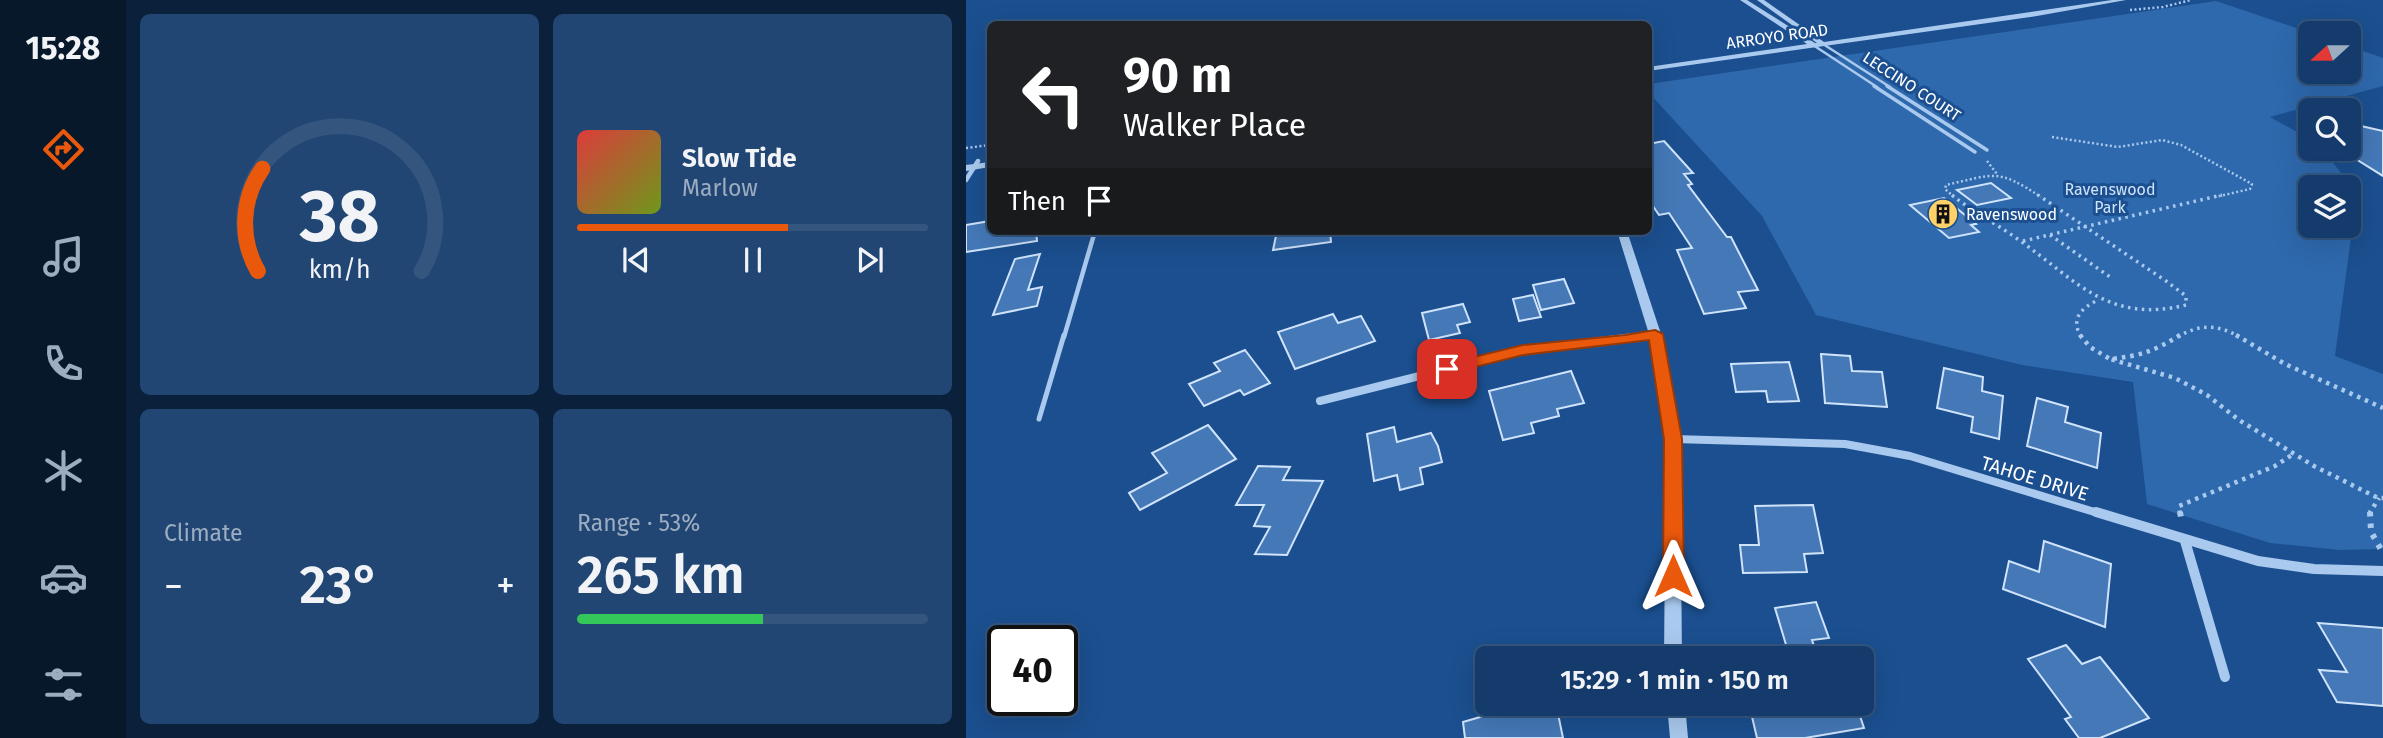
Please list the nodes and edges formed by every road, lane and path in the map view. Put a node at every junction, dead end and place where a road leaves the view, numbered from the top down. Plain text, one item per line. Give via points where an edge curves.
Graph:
1 (1742, 0) edge
2 (1760, 0) edge
3 (2123, 0) edge
4 (1823, 44) junction
5 (1813, 45) junction
6 (1652, 68) edge
7 (2052, 137) dead end
8 (1987, 150) dead end
9 (1975, 152) dead end
10 (971, 165) edge
11 (966, 180) edge
12 (2086, 228) junction
13 (1094, 235) edge
14 (1623, 235) edge
15 (2050, 235) junction
16 (2022, 242) junction
17 (2113, 279) dead end
18 (2099, 300) junction
19 (1655, 334) junction
20 (2110, 359) junction
21 (1320, 401) dead end
22 (2383, 408) edge
23 (1040, 419) dead end
24 (1673, 439) junction
25 (2295, 453) junction
26 (2381, 499) edge
27 (2185, 541) junction
28 (2383, 553) edge
29 (2383, 571) edge
30 (1673, 646) edge
31 (2225, 677) dead end
32 (1677, 716) edge
33 (1679, 738) edge

1 - 5 street
2 - 4 street
3 - 4 street, ARROYO ROAD via 1930,32
4 - 5 street, ARROYO ROAD
4 - 8 lane, LECCINO COURT
5 - 6 street, ARROYO ROAD
5 - 9 lane, LECCINO COURT
7 - 12 path via 2118,147 2162,140 2181,145 2252,184 2250,189
10 - 11 street
12 - 15 path
12 - 16 path via 2007,176 1946,184 1951,195
12 - 18 path via 2186,296 2186,304 2173,310 2138,309
13 - 23 lane
14 - 19 street
15 - 16 path
15 - 17 path
16 - 18 path
18 - 20 path via 2084,305 2076,328 2085,344
19 - 21 street via 1523,350
19 - 24 street
20 - 22 path via 2155,351 2191,328 2218,327 2285,364
20 - 25 path via 2175,378
24 - 27 street, TAHOE DRIVE via 1845,444 1910,456
24 - 30 street
25 - 26 path
25 - 27 path via 2275,466 2179,506
26 - 28 path via 2367,523
27 - 29 street, TAHOE DRIVE via 2258,561 2314,569
27 - 31 street
32 - 33 street

